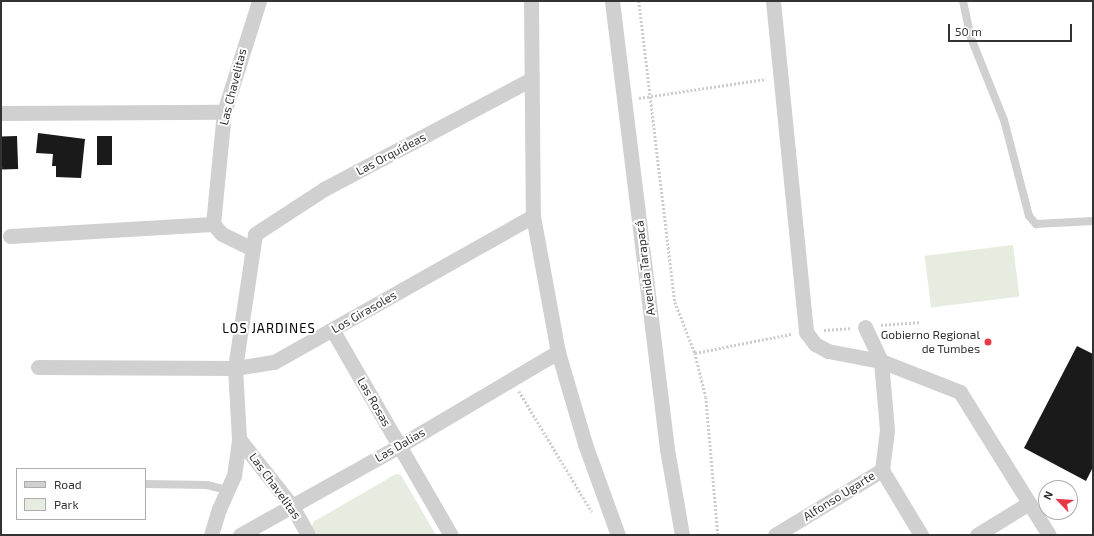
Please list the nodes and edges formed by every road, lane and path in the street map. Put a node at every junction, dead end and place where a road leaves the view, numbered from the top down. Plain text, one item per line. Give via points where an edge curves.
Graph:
1 (259, 1) edge
2 (531, 1) edge
3 (612, 1) edge
4 (639, 1) edge
5 (773, 1) edge
6 (963, 1) edge
7 (782, 77) junction
8 (530, 80) junction
9 (650, 97) junction
10 (624, 99) junction
11 (224, 112) junction
12 (3, 113) dead end
13 (533, 216) junction
14 (1093, 221) edge
15 (213, 224) junction
16 (10, 236) dead end
17 (253, 249) junction
18 (865, 327) dead end
19 (333, 331) junction
20 (558, 352) junction
21 (881, 361) junction
22 (38, 367) dead end
23 (235, 368) junction
24 (512, 379) junction
25 (239, 439) junction
26 (399, 446) junction
27 (882, 470) junction
28 (146, 484) edge
29 (227, 490) junction
30 (1029, 503) junction
31 (292, 506) junction
32 (593, 515) dead end
33 (778, 534) edge
34 (211, 535) edge
35 (240, 535) edge
36 (308, 535) edge
37 (451, 535) edge
38 (618, 535) edge
39 (682, 535) edge
40 (718, 535) edge
41 (921, 535) edge
42 (977, 535) edge
43 (1049, 535) edge

1 - 11 street, Las Chavelitas
2 - 8 street
3 - 10 street, Avenida Tarapacá
4 - 9 path
5 - 7 street
6 - 14 lane via 971,38 1004,120 1029,216 1036,224
7 - 9 path
7 - 21 street via 806,332 815,344 828,352
8 - 13 street
8 - 17 street, Las Orquídeas via 324,189 255,234
9 - 10 path
9 - 40 path via 675,302 695,353 706,397
10 - 39 street, Avenida Tarapacá via 667,449
11 - 12 street
11 - 15 street, Las Chavelitas
13 - 19 street, Los Girasoles
13 - 20 street
15 - 16 street
15 - 17 street via 222,234
17 - 23 street
18 - 21 street
19 - 23 street, Los Girasoles via 274,362
19 - 26 street, Las Rosas
20 - 24 street, Las Dalias
20 - 38 street via 585,444
21 - 27 street via 887,430
21 - 30 street via 960,392
22 - 23 street, Los Girasoles
23 - 25 street
24 - 26 street, Las Dalias
24 - 32 path
25 - 29 street via 234,476
25 - 31 street, Las Chavelitas
26 - 31 street, Las Dalias
26 - 37 street, Las Rosas
27 - 33 street, Alfonso Ugarte
27 - 41 street
28 - 29 lane via 207,485
29 - 34 street
30 - 42 street
30 - 43 street
31 - 35 street, Las Dalias
31 - 36 street, Las Chavelitas

